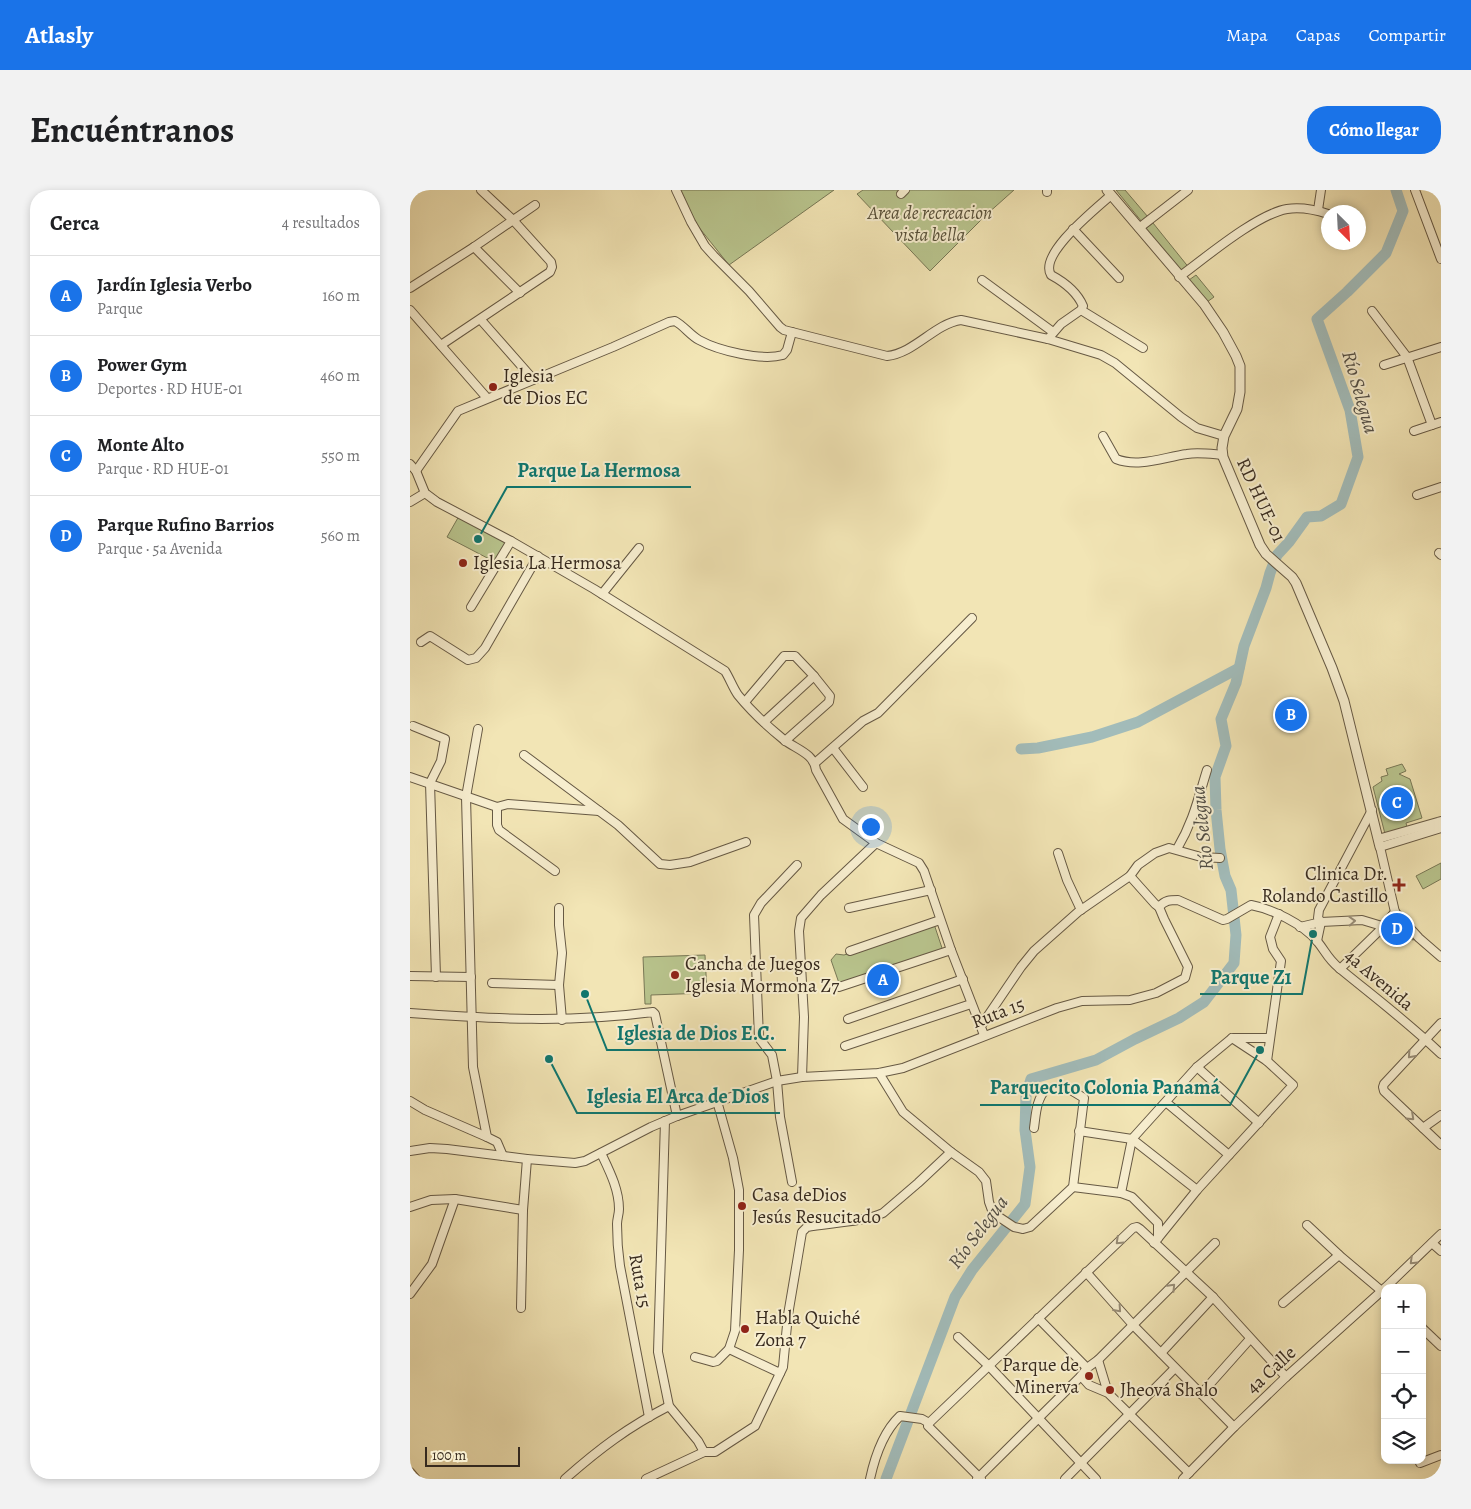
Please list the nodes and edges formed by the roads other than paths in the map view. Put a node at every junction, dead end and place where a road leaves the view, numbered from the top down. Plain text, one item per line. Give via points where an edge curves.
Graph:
1 (481, 190) edge
2 (676, 190) edge
3 (1188, 190) edge
4 (1321, 190) edge
5 (1415, 190) edge
6 (1109, 192) edge
7 (535, 205) dead end
8 (1318, 210) junction
9 (1321, 211) edge
10 (513, 220) junction
11 (1139, 228) junction
12 (1073, 229) junction
13 (474, 247) junction
14 (1441, 259) edge
15 (1179, 277) junction
16 (1119, 278) dead end
17 (982, 280) dead end
18 (410, 288) edge
19 (520, 293) junction
20 (410, 310) edge
21 (1081, 310) junction
22 (1372, 311) dead end
23 (481, 320) junction
24 (792, 332) junction
25 (1053, 332) junction
26 (1048, 339) junction
27 (442, 346) junction
28 (1441, 346) edge
29 (1143, 348) dead end
30 (1407, 357) junction
31 (1384, 364) dead end
32 (534, 379) junction
33 (488, 398) junction
34 (1441, 422) edge
35 (1432, 425) junction
36 (1414, 431) dead end
37 (1103, 436) dead end
38 (1224, 436) junction
39 (1223, 455) junction
40 (410, 464) edge
41 (416, 470) junction
42 (1441, 488) edge
43 (426, 493) junction
44 (1417, 495) dead end
45 (410, 502) edge
46 (511, 541) junction
47 (640, 548) dead end
48 (538, 556) junction
49 (602, 594) junction
50 (471, 607) dead end
51 (972, 618) dead end
52 (421, 642) dead end
53 (814, 676) junction
54 (745, 702) junction
55 (764, 722) junction
56 (413, 726) dead end
57 (478, 730) dead end
58 (785, 741) junction
59 (833, 748) junction
60 (524, 755) dead end
61 (815, 763) junction
62 (1207, 770) dead end
63 (410, 777) edge
64 (430, 783) junction
65 (863, 787) dead end
66 (466, 797) junction
67 (497, 808) junction
68 (1372, 810) junction
69 (600, 811) junction
70 (1441, 821) edge
71 (1441, 828) edge
72 (746, 842) dead end
73 (876, 843) junction
74 (1379, 843) junction
75 (1176, 849) junction
76 (1058, 853) dead end
77 (1220, 858) dead end
78 (797, 865) dead end
79 (555, 871) dead end
80 (1130, 876) junction
81 (931, 890) junction
82 (1159, 907) junction
83 (559, 908) dead end
84 (849, 908) dead end
85 (1081, 910) junction
86 (1395, 912) junction
87 (1279, 914) junction
88 (940, 920) junction
89 (1321, 922) junction
90 (1382, 926) junction
91 (1300, 927) junction
92 (1317, 941) junction
93 (950, 950) junction
94 (850, 951) dead end
95 (1441, 957) edge
96 (1340, 969) junction
97 (410, 976) edge
98 (436, 977) junction
99 (472, 977) junction
100 (963, 979) junction
101 (492, 983) dead end
102 (560, 986) junction
103 (839, 987) dead end
104 (971, 1004) junction
105 (410, 1013) edge
106 (473, 1017) junction
107 (848, 1018) dead end
108 (562, 1020) junction
109 (1441, 1023) edge
110 (981, 1026) junction
111 (984, 1035) junction
112 (1232, 1038) junction
113 (1269, 1038) junction
114 (1425, 1039) junction
115 (845, 1046) dead end
116 (1441, 1054) edge
117 (1267, 1062) junction
118 (1197, 1067) junction
119 (879, 1073) junction
120 (802, 1077) junction
121 (777, 1081) junction
122 (410, 1101) edge
123 (717, 1101) junction
124 (1167, 1103) junction
125 (1441, 1115) edge
126 (677, 1116) junction
127 (665, 1121) junction
128 (1259, 1122) junction
129 (1034, 1128) dead end
130 (1423, 1128) junction
131 (1079, 1131) junction
132 (487, 1137) junction
133 (1132, 1139) junction
134 (1441, 1145) edge
135 (410, 1151) edge
136 (950, 1152) junction
137 (602, 1153) junction
138 (503, 1156) junction
139 (1229, 1156) junction
140 (527, 1159) junction
141 (792, 1182) dead end
142 (1073, 1187) junction
143 (1197, 1190) junction
144 (1121, 1193) junction
145 (455, 1200) junction
146 (410, 1207) edge
147 (523, 1210) junction
148 (1308, 1225) dead end
149 (1441, 1234) edge
150 (1156, 1240) junction
151 (1215, 1243) dead end
152 (1432, 1243) junction
153 (1441, 1251) edge
154 (1339, 1255) junction
155 (1086, 1272) junction
156 (1185, 1273) junction
157 (1390, 1284) edge
158 (1381, 1288) edge
159 (1381, 1293) edge
160 (410, 1294) edge
161 (1213, 1297) junction
162 (1283, 1303) dead end
163 (522, 1308) dead end
164 (1038, 1318) junction
165 (1134, 1326) junction
166 (1423, 1329) edge
167 (1441, 1332) edge
168 (958, 1337) dead end
169 (1250, 1338) junction
170 (1434, 1338) junction
171 (1441, 1346) edge
172 (729, 1349) junction
173 (1161, 1353) junction
174 (695, 1357) dead end
175 (1098, 1360) junction
176 (989, 1366) junction
177 (1087, 1368) junction
178 (1175, 1368) junction
179 (780, 1373) junction
180 (1080, 1376) junction
181 (1286, 1378) junction
182 (1108, 1394) junction
183 (1201, 1394) junction
184 (669, 1406) junction
185 (1130, 1414) junction
186 (648, 1417) junction
187 (1038, 1418) junction
188 (926, 1421) junction
189 (1234, 1427) junction
190 (704, 1452) junction
191 (1441, 1455) edge
192 (1426, 1461) edge
193 (1081, 1463) junction
194 (410, 1472) edge
195 (1186, 1476) edge
196 (979, 1478) edge
197 (416, 1479) edge
198 (565, 1479) edge
199 (646, 1479) edge
200 (870, 1479) edge
201 (1065, 1479) edge
202 (1096, 1479) edge

1 - 10 street
2 - 24 street via 709,251 749,290 780,327
3 - 11 street
4 - 8 street
5 - 14 street
6 - 11 street, RD HUE-01
6 - 12 street
7 - 10 street
8 - 9 street
8 - 15 street via 1287,209 1262,217
10 - 13 street
10 - 19 street via 552,267 550,272
11 - 15 street, RD HUE-01
12 - 16 street
12 - 21 street via 1048,268 1051,275 1063,281 1081,301
13 - 18 street
13 - 19 street
15 - 38 street, RD HUE-01 via 1204,304 1240,366 1237,409
17 - 25 street
19 - 23 street
20 - 27 street
21 - 25 street
21 - 29 street
22 - 30 street
23 - 27 street
23 - 32 street
24 - 26 street via 887,356 899,353 961,320
24 - 32 street via 788,350 783,355 736,354 702,342 675,321
25 - 26 street
26 - 38 street via 1101,355 1197,428
27 - 33 street
28 - 30 street
30 - 31 street
30 - 35 street
32 - 33 street
33 - 41 street via 458,410
34 - 35 street
35 - 36 street
37 - 39 street via 1116,459 1125,462 1162,460 1188,454
38 - 39 street, RD HUE-01
39 - 68 street, RD HUE-01 via 1260,545 1292,577 1311,616 1344,700
40 - 41 street
41 - 43 street
42 - 44 street
43 - 45 street
43 - 46 street via 452,511
46 - 48 street
46 - 50 street
47 - 49 street
48 - 49 street
48 - 52 street via 476,658 468,660 430,636
49 - 54 street via 725,671
51 - 59 street via 878,713 863,721
53 - 54 street via 795,656 784,656
53 - 55 street
53 - 58 street via 830,696 829,702
54 - 55 street
55 - 58 street
56 - 64 street via 445,739 441,761
57 - 66 street
58 - 61 street via 803,751
59 - 61 street
59 - 65 street
60 - 69 street
61 - 73 street via 843,819
62 - 75 street via 1194,815
63 - 64 street
64 - 66 street
64 - 98 street
66 - 67 street
66 - 99 street
67 - 69 street via 508,804
67 - 79 street via 499,830
68 - 74 street, RD HUE-01
68 - 89 street via 1319,910
69 - 72 street via 660,864 690,862
70 - 74 street
71 - 74 street
73 - 81 street via 919,863
73 - 120 street via 801,918
74 - 86 street
75 - 77 street via 1202,857
75 - 80 street via 1155,853 1138,865
76 - 85 street
78 - 121 street via 761,903 754,915 759,1038 772,1055
80 - 82 street
80 - 85 street
81 - 84 street
81 - 88 street
82 - 87 street via 1164,902 1178,900 1223,920 1248,906
82 - 111 street, Ruta 15 via 1188,967 1186,978 1156,993 1130,1000 1082,1001
83 - 102 street
85 - 110 street via 1030,956
86 - 90 street
86 - 95 street
87 - 91 street
87 - 113 street via 1270,937 1272,949 1281,961
88 - 93 street
88 - 94 street
89 -> 90 street via 1362,920
89 - 91 street
89 - 92 street
90 - 96 street
91 - 92 street, 4a Avenida
92 - 96 street, 4a Avenida via 1324,954
93 - 100 street
93 - 103 street
96 - 114 street, 4a Avenida
97 - 98 street
98 - 99 street
99 - 106 street
100 - 104 street
100 - 107 street
101 - 102 street
102 - 108 street
104 - 110 street
104 - 115 street
105 - 106 street
106 - 108 street
106 - 132 street via 473,1067
108 - 126 street via 653,1012
109 - 114 street
110 - 111 street
111 - 119 street, Ruta 15 via 903,1068
112 - 113 street
112 - 117 street
112 - 118 street
113 - 117 street
114 - 116 street, 4a Avenida
114 -> 130 street via 1383,1088
117 - 128 street via 1294,1085
118 - 124 street
118 - 128 street
119 - 120 street, Ruta 15
119 - 136 street via 903,1112
120 - 121 street, Ruta 15
121 - 123 street, Ruta 15
121 - 141 street
122 - 132 street
123 - 126 street, Ruta 15
123 - 172 street via 739,1190 735,1331
124 - 133 street
124 - 139 street
125 - 130 street
126 - 127 street, Ruta 15
127 - 137 street, Ruta 15
127 - 184 street via 658,1352
128 - 139 street
129 - 131 street via 1040,1095 1046,1089 1069,1089 1084,1098
130 - 134 street
131 - 133 street
131 - 142 street
132 - 138 street via 497,1142
133 - 143 street
133 - 144 street
135 - 138 street, Ruta 15 via 430,1148
136 - 142 street via 979,1172 986,1181 994,1212 1014,1227 1030,1227
136 - 179 street via 883,1213 807,1227 802,1232 788,1315 784,1367
137 - 140 street, Ruta 15 via 575,1163
137 - 186 street, Ruta 15 via 613,1179 619,1208 617,1245
138 - 140 street, Ruta 15
139 - 143 street
140 - 147 street
142 - 144 street
143 - 150 street
144 - 150 street via 1132,1197 1158,1223
145 - 146 street via 431,1200
145 - 147 street
145 - 160 street via 432,1264
147 - 163 street
148 - 154 street
149 - 152 street, 4a Calle
150 -> 155 street via 1137,1227 1132,1228
150 - 156 street
151 - 156 street
152 - 153 street
152 -> 157 street, 4a Calle
154 - 158 street
154 - 162 street
155 - 164 street
155 -> 165 street
156 - 161 street
165 -> 156 street
159 - 181 street, 4a Calle
161 - 169 street
161 - 173 street
164 - 176 street
164 - 177 street
165 - 173 street
165 - 175 street
166 - 170 street
167 - 170 street
168 - 176 street
169 - 181 street
169 - 183 street
170 - 171 street
172 - 174 street via 713,1362
172 - 179 street
173 - 178 street
175 - 177 street
175 - 182 street
176 - 187 street
176 - 188 street
177 - 180 street
178 - 183 street
178 - 185 street
179 - 190 street via 755,1426 715,1452
180 - 182 street via 1089,1385
180 - 187 street
181 - 189 street, 4a Calle
182 - 185 street
183 - 189 street
184 - 186 street
184 - 190 street
185 - 193 street
185 - 195 street
186 - 198 street via 602,1447
187 - 193 street
187 - 196 street
188 - 196 street
188 - 200 street via 900,1416 894,1422 884,1437
189 - 195 street, 4a Calle
190 - 199 street
191 - 192 street
193 - 201 street
193 - 202 street
194 - 197 street

